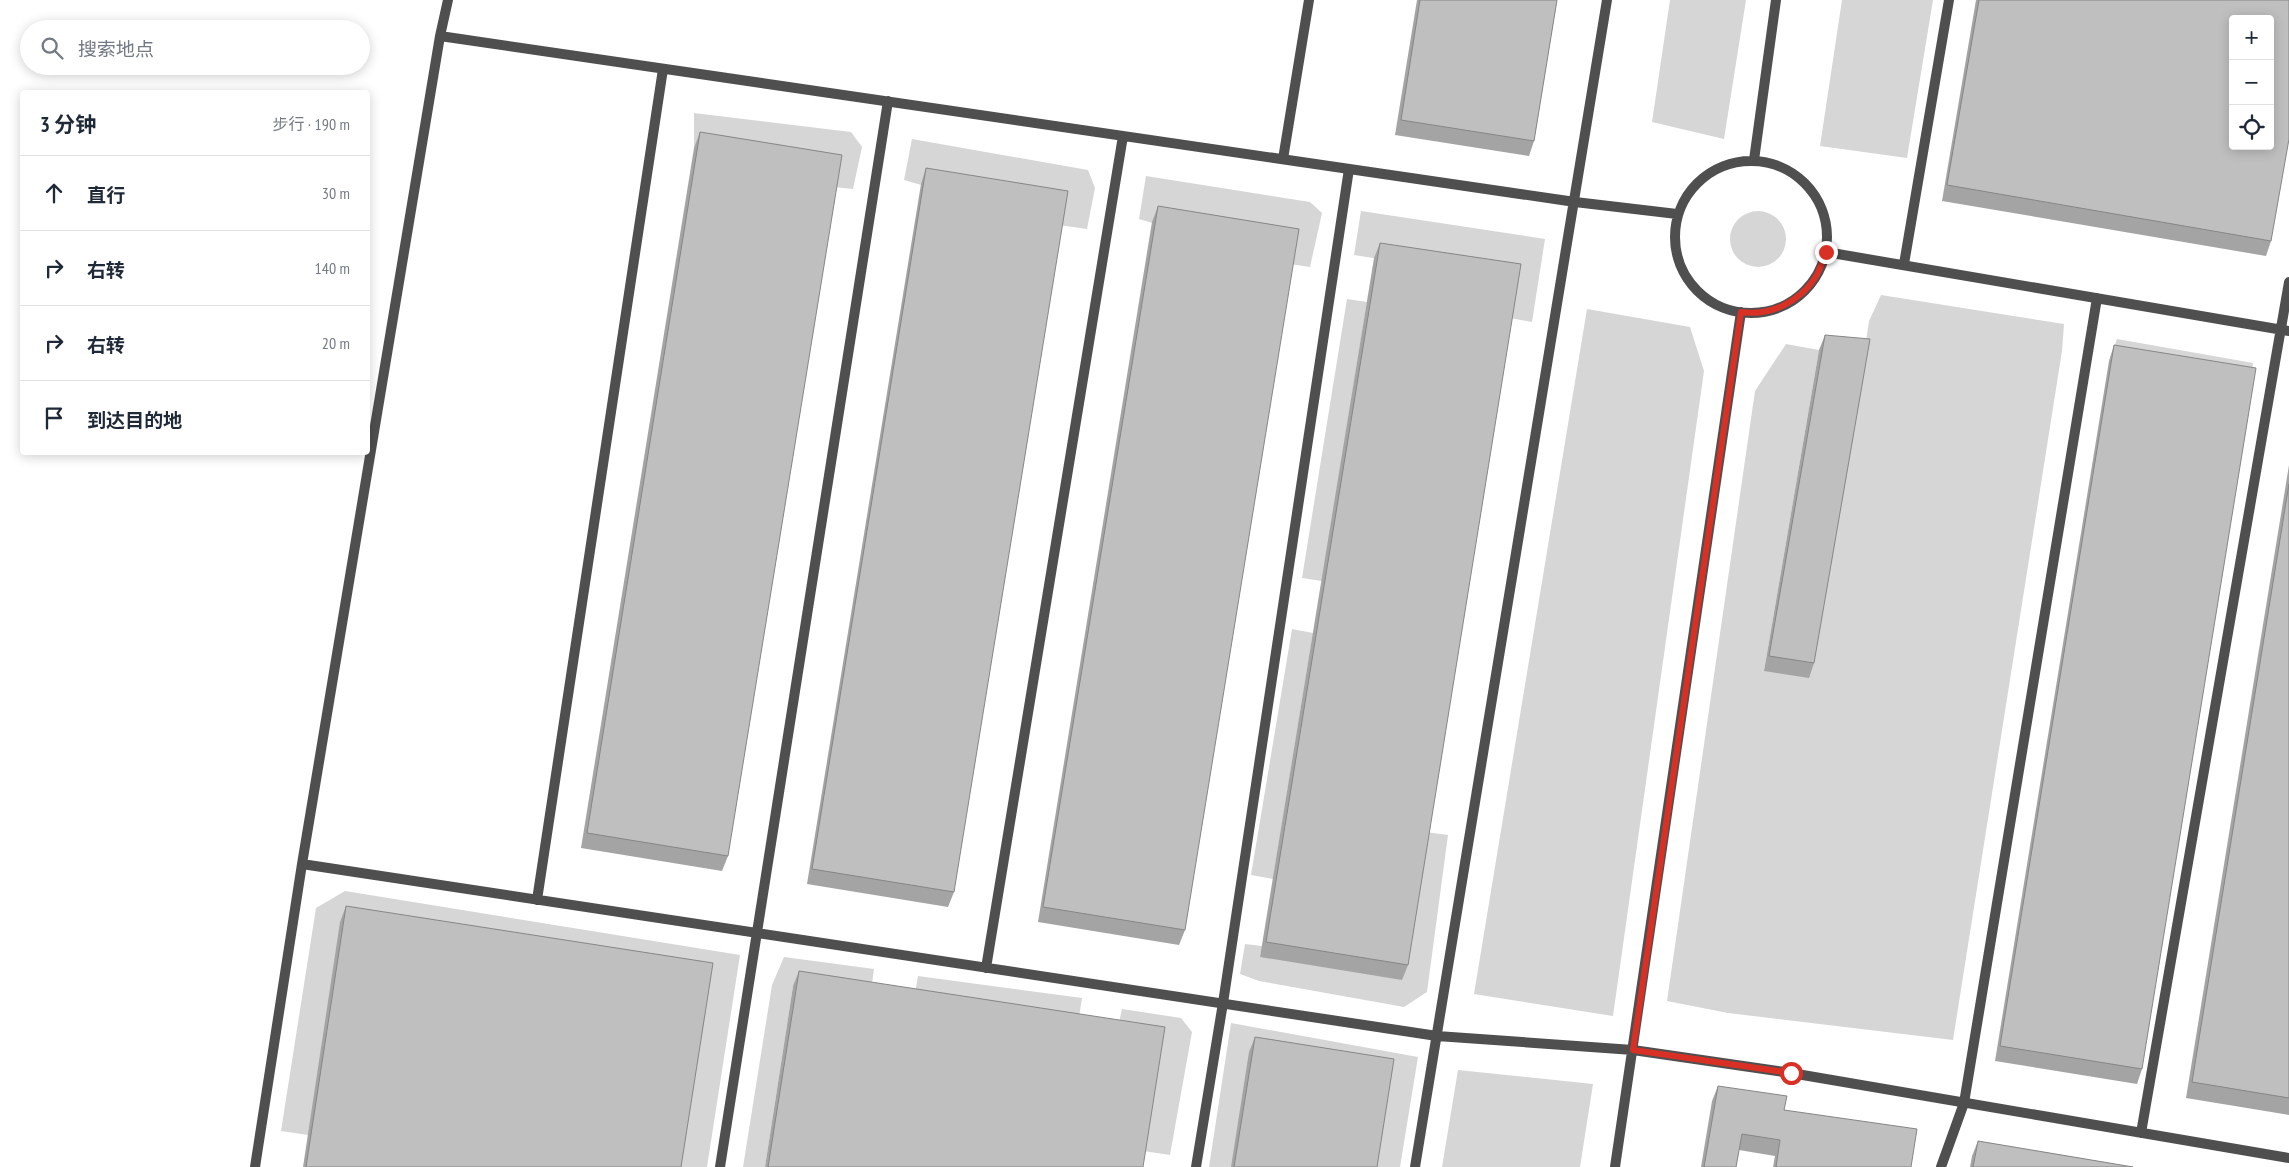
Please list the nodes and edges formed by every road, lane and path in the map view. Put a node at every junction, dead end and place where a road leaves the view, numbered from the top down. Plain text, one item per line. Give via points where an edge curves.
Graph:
1 (448, 0) edge
2 (1309, 0) edge
3 (1607, 0) edge
4 (1776, 0) edge
5 (1949, 0) edge
6 (440, 36) junction
7 (663, 69) junction
8 (888, 101) junction
9 (1123, 136) junction
10 (1283, 159) junction
11 (1754, 160) junction
12 (1349, 169) junction
13 (1575, 202) junction
14 (1678, 214) junction
15 (1826, 252) junction
16 (1904, 264) junction
17 (2289, 282) edge
18 (2097, 298) junction
19 (1741, 312) junction
20 (2285, 330) edge
21 (302, 864) junction
22 (537, 900) junction
23 (759, 933) junction
24 (986, 968) junction
25 (1223, 1003) junction
26 (1437, 1036) junction
27 (1633, 1050) junction
28 (1964, 1103) junction
29 (2140, 1133) junction
30 (2289, 1158) edge
31 (255, 1167) edge
32 (720, 1167) edge
33 (1196, 1167) edge
34 (1415, 1167) edge
35 (1615, 1167) edge
36 (1941, 1167) edge

1 - 6 lane
2 - 10 lane
3 - 13 lane
4 - 11 lane
5 - 16 lane
6 - 7 lane
6 - 21 lane
7 - 8 lane
7 - 22 lane
8 - 9 lane
8 - 23 lane
9 - 10 lane
9 - 24 lane
10 - 12 lane
11 - 14 lane via 1728,163 1704,175 1688,193
11 - 15 lane via 1780,165 1803,180 1819,200 1827,225
12 - 13 lane
12 - 25 lane
13 - 14 lane
13 - 26 lane
14 - 19 lane via 1674,239 1679,263 1690,284 1708,300 1730,311
15 - 16 lane
15 - 19 lane via 1816,277 1799,297 1777,309 1754,314
16 - 18 lane
17 - 20 lane
18 - 20 lane
18 - 28 lane
19 - 27 lane
20 - 29 lane
21 - 22 lane
21 - 31 lane
22 - 23 lane
23 - 24 lane
23 - 32 lane
24 - 25 lane
25 - 26 lane
25 - 33 lane
26 - 27 lane
26 - 34 lane
27 - 28 lane
27 - 35 lane
28 - 29 lane
28 - 36 lane
29 - 30 lane

